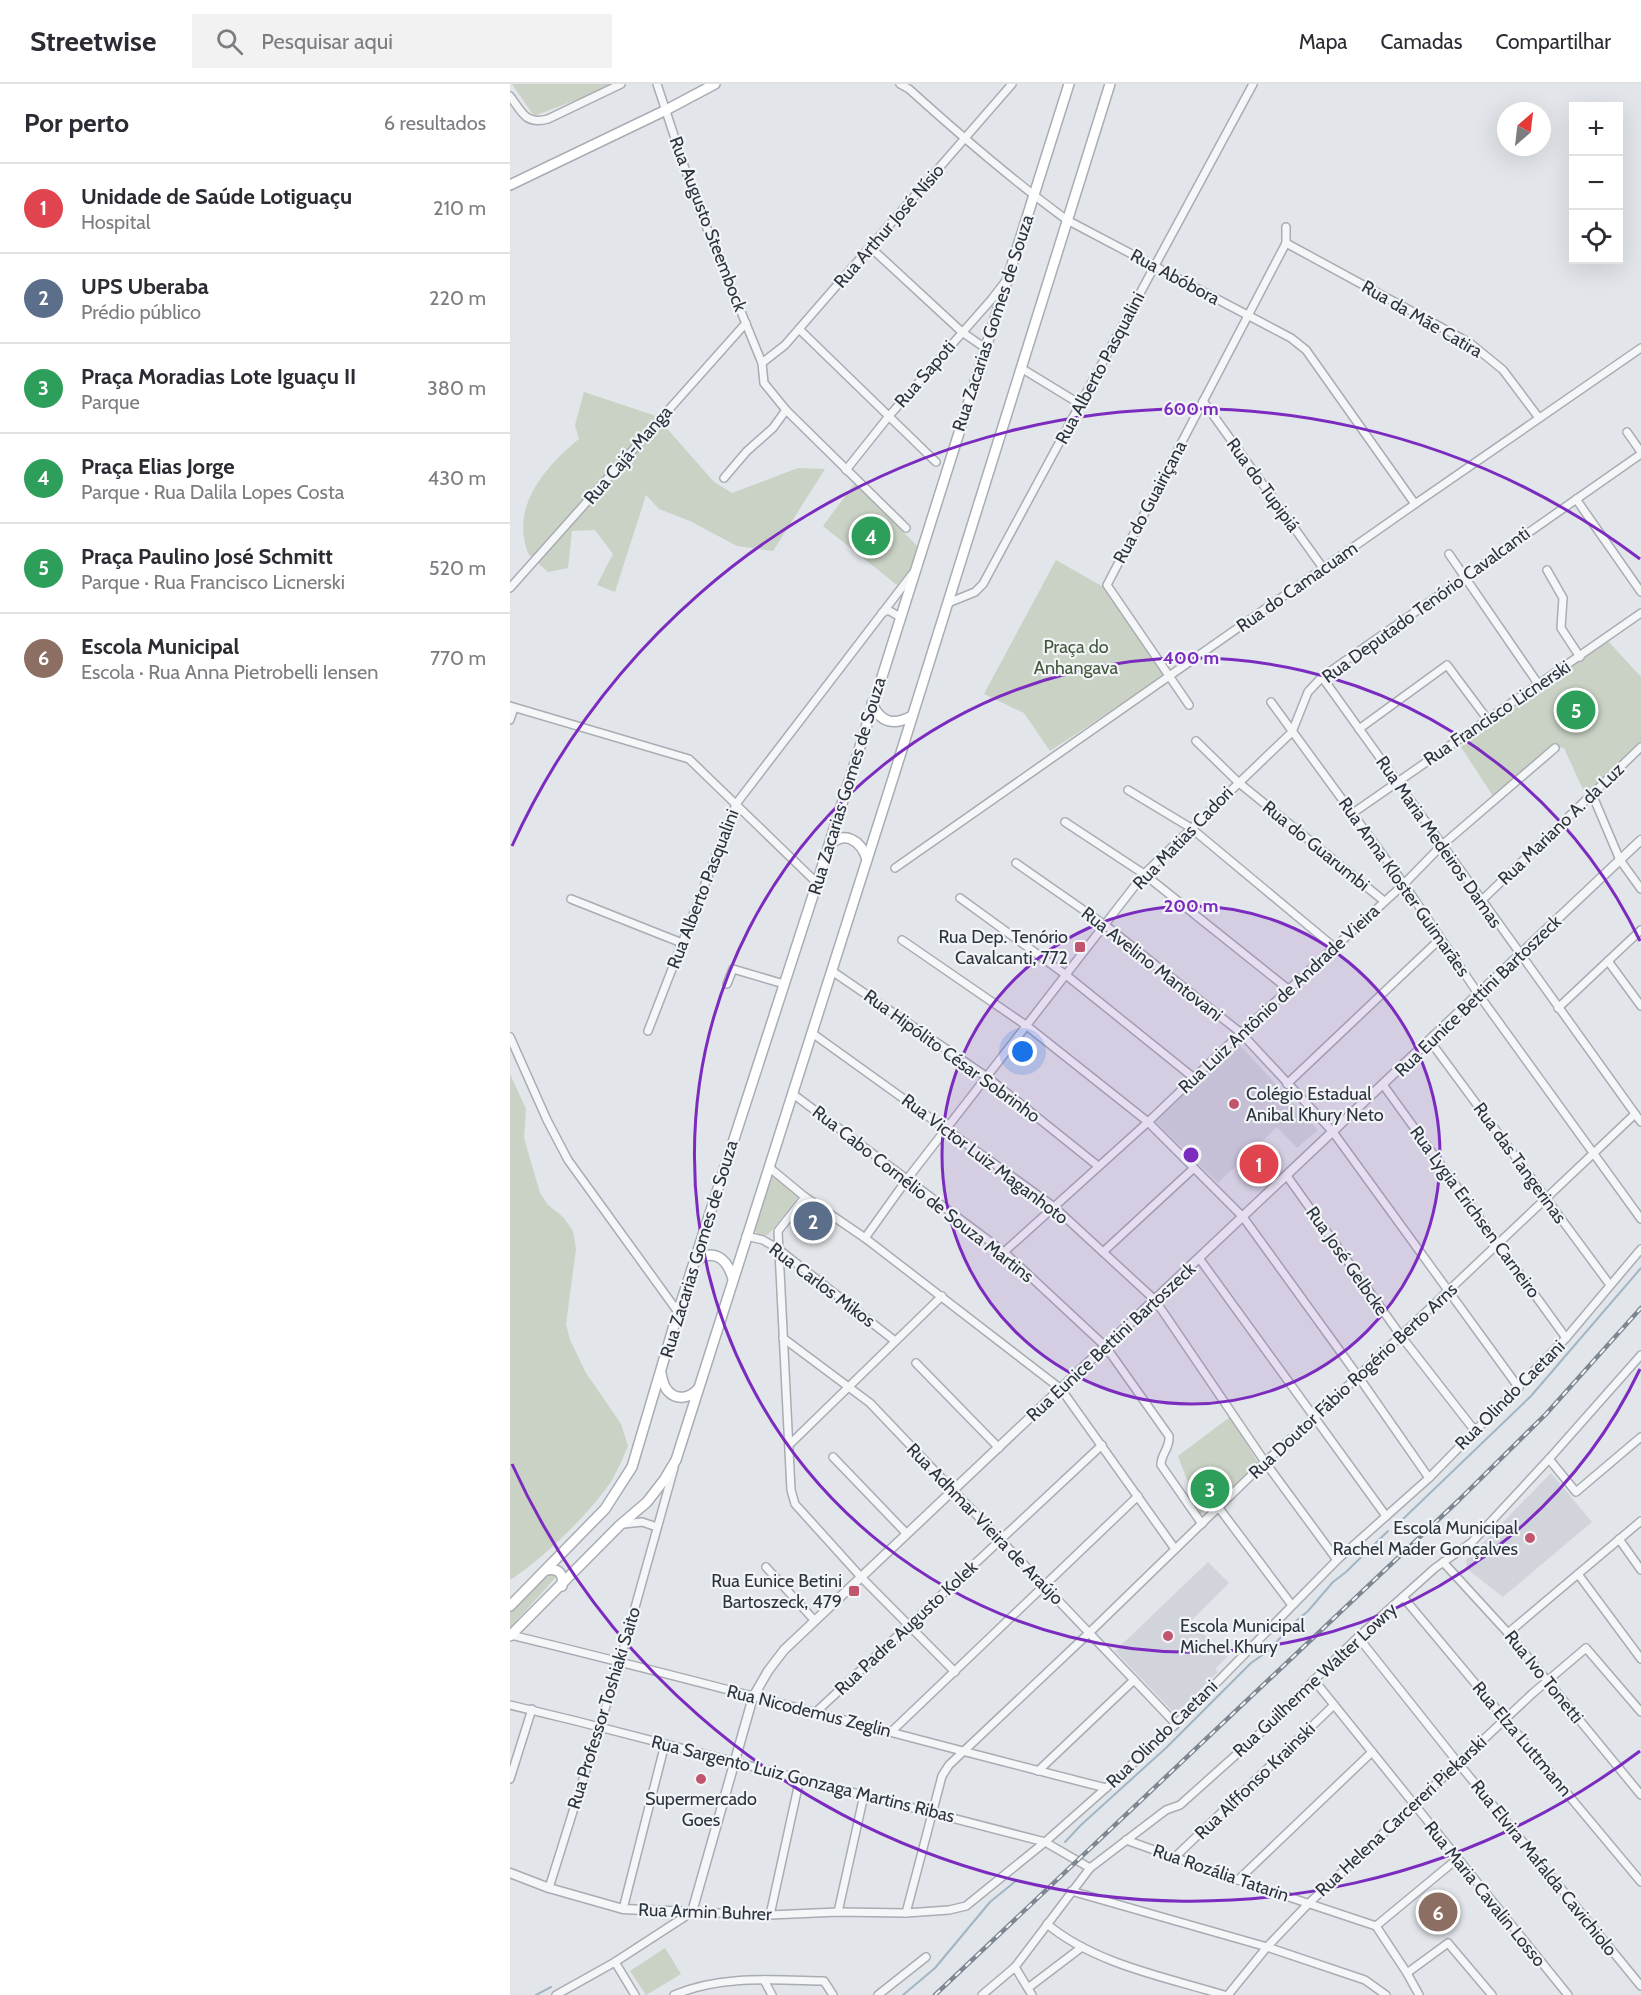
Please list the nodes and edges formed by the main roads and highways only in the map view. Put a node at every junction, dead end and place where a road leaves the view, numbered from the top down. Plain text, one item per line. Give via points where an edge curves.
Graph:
1 (715, 84) edge
2 (1069, 84) edge
3 (1110, 84) edge
4 (510, 185) edge
5 (873, 703) junction
6 (912, 716) junction
7 (827, 848) junction
8 (867, 859) junction
9 (694, 1261) junction
10 (734, 1278) junction
11 (661, 1373) junction
12 (700, 1387) junction
13 (547, 1570) junction
14 (562, 1586) junction
15 (510, 1606) edge
16 (511, 1635) edge

1 - 4 main road
2 - 5 main road, Rua Zacarias Gomes de Souza
3 - 6 main road
5 - 6 main road via 883,719 903,721
5 - 7 main road, Rua Zacarias Gomes de Souza
6 - 8 main road
7 - 8 main road via 833,841 850,838 864,849
7 - 9 main road, Rua Zacarias Gomes de Souza
8 - 10 main road
9 - 10 main road via 713,1255 723,1260
9 - 11 main road, Rua Zacarias Gomes de Souza
10 - 12 main road
11 - 12 main road via 668,1391 675,1397 694,1395
11 - 13 main road, Rua Zacarias Gomes de Souza via 632,1467 599,1516
12 - 14 main road via 676,1460 664,1480 647,1502
13 - 14 main road via 560,1572
13 - 15 main road, Rua Zacarias Gomes de Souza
14 - 16 main road

